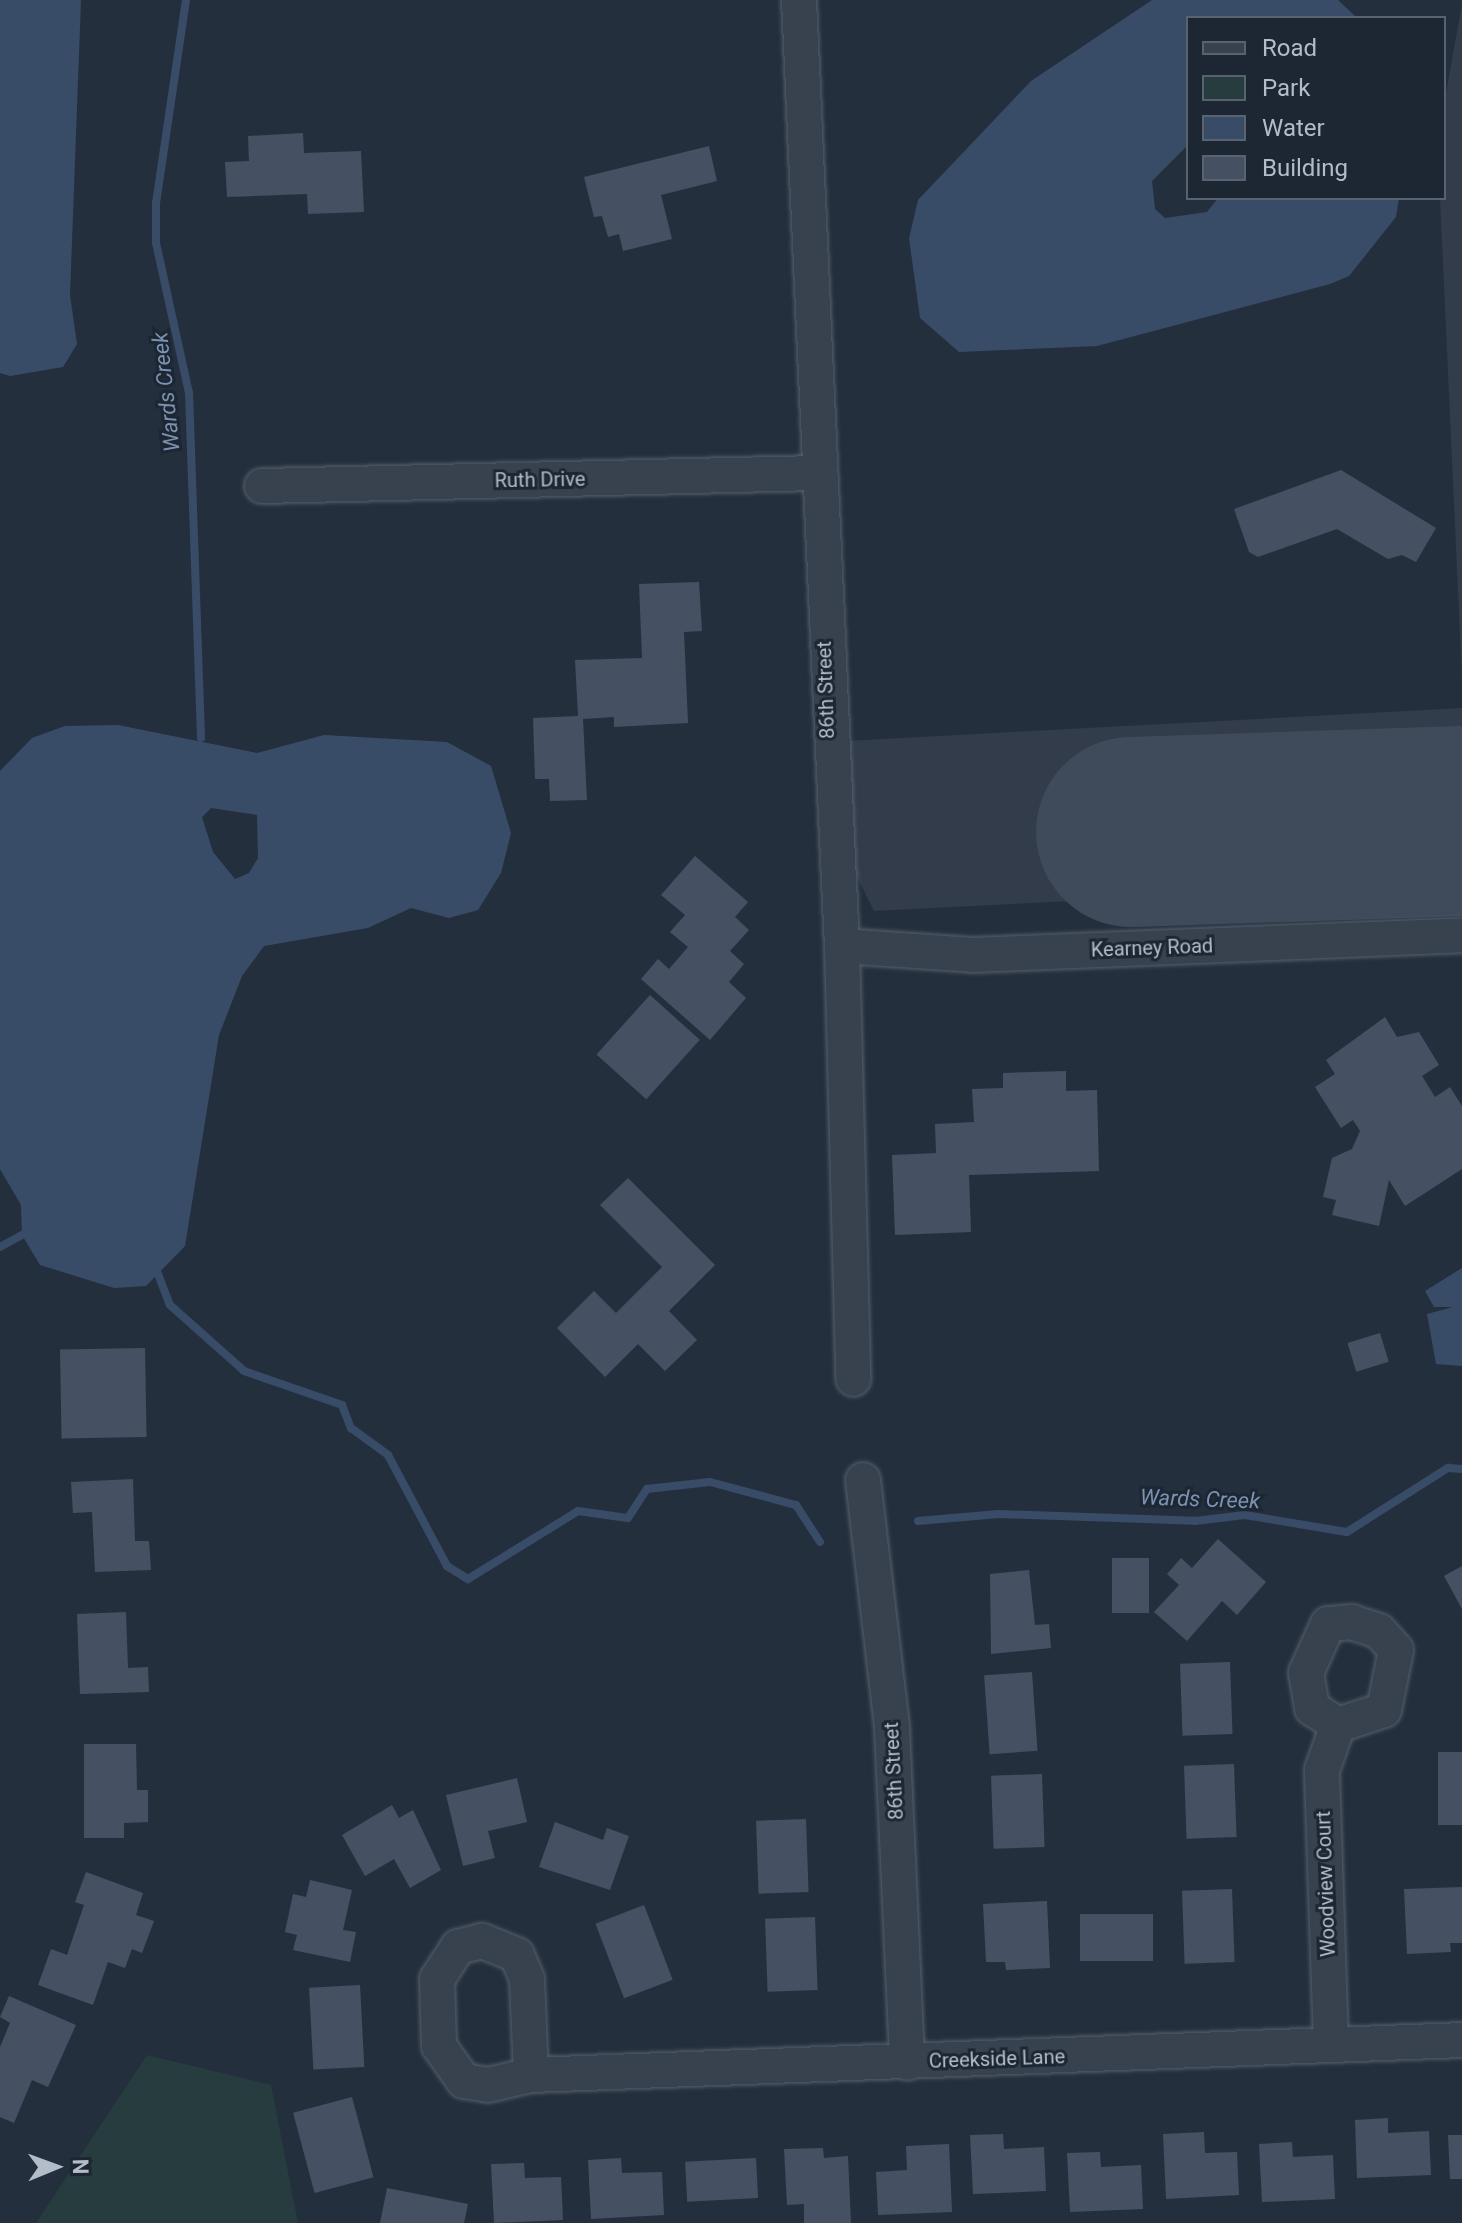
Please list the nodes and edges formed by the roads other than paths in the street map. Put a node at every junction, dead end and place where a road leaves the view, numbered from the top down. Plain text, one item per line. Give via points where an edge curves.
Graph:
1 (799, 0) edge
2 (817, 473) junction
3 (262, 486) dead end
4 (1462, 935) edge
5 (842, 946) junction
6 (853, 1379) dead end
7 (863, 1480) dead end
8 (1338, 1725) dead end
9 (1462, 2040) edge
10 (1331, 2045) junction
11 (907, 2063) junction
12 (531, 2075) dead end

1 - 2 street, 86th Street
2 - 3 street, Ruth Drive
2 - 5 street, 86th Street
4 - 5 street, Kearney Road via 973,955
5 - 6 street, 86th Street
7 - 11 street, 86th Street via 892,1728
8 - 10 street, Woodview Court via 1322,1770
9 - 10 street, Creekside Lane
10 - 11 street, Creekside Lane
11 - 12 street, Creekside Lane

